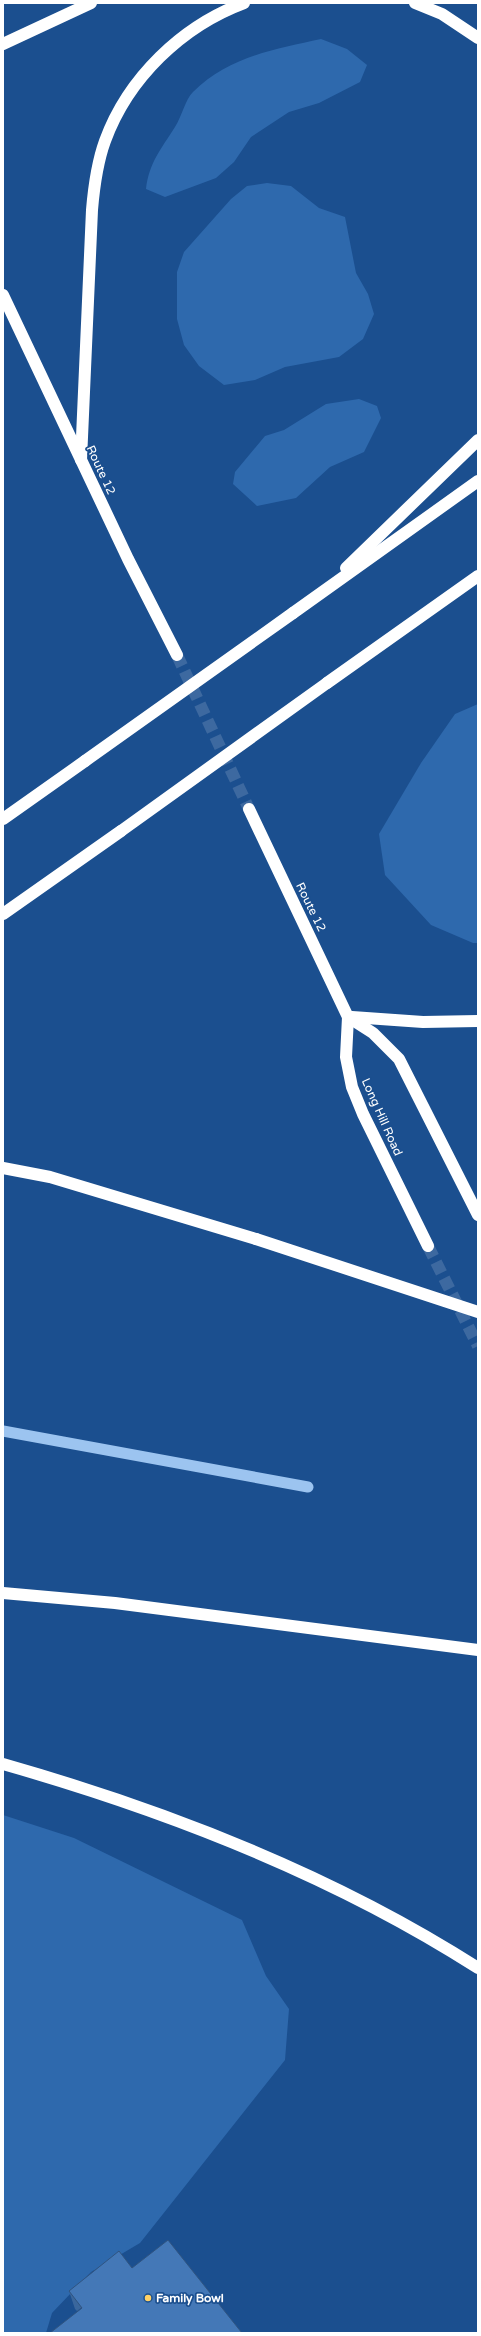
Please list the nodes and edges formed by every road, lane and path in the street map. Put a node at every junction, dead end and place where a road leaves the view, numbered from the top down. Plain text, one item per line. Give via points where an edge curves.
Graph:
1 (91, 3) edge
2 (244, 3) edge
3 (415, 3) edge
4 (478, 38) edge
5 (3, 44) edge
6 (3, 295) edge
7 (478, 440) edge
8 (81, 460) junction
9 (478, 481) edge
10 (478, 576) edge
11 (332, 584) junction
12 (177, 655) tunnel mouth
13 (249, 809) tunnel mouth
14 (3, 819) edge
15 (3, 914) edge
16 (348, 1016) junction
17 (478, 1021) edge
18 (3, 1168) edge
19 (478, 1214) edge
20 (428, 1246) tunnel mouth
21 (478, 1312) edge
22 (3, 1593) edge
23 (478, 1650) edge
24 (3, 1764) edge
25 (478, 1968) edge

1 - 5 highway
2 - 8 highway via 188,32 165,52 127,98 105,141 95,178 92,210
3 - 4 highway via 442,14
6 - 8 highway, Route 12
7 - 11 highway via 369,544
8 - 12 highway, Route 12
9 - 11 highway
10 - 15 highway, bridge
11 - 14 highway, bridge
13 - 16 highway, Route 12
16 - 17 highway via 423,1022
16 - 19 highway via 373,1033 399,1059
16 - 20 highway, Long Hill Road via 346,1057 352,1087
18 - 21 highway, bridge via 50,1177 256,1239
22 - 23 highway via 123,1604
24 - 25 highway via 138,1806 261,1856 388,1915

